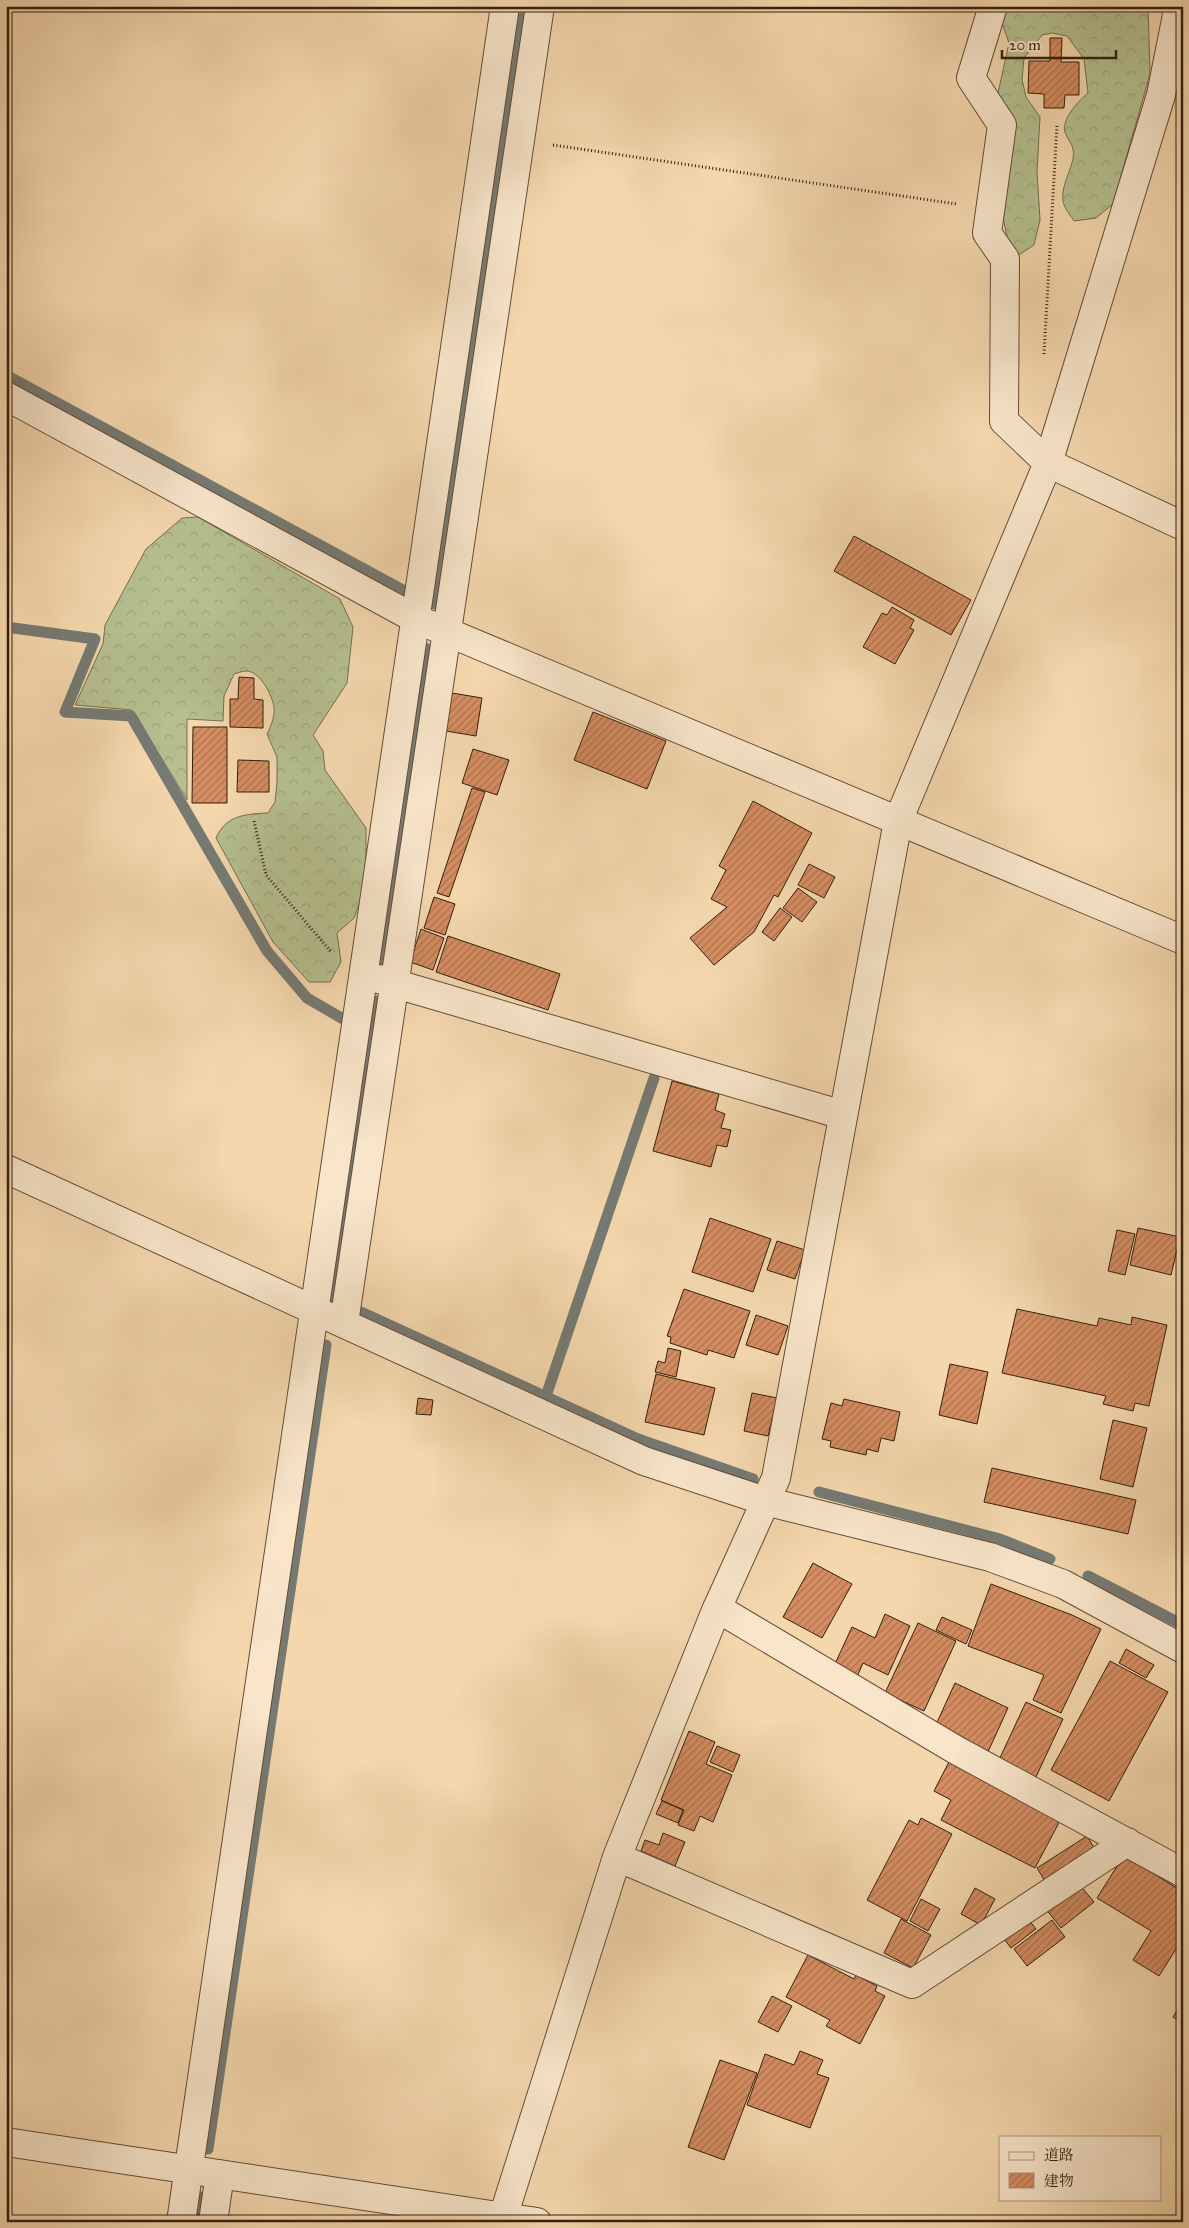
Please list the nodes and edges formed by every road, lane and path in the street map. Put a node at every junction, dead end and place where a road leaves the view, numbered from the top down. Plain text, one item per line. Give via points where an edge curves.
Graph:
1 (506, 6) edge
2 (540, 6) edge
3 (993, 6) edge
4 (1179, 12) edge
5 (1057, 126) dead end
6 (520, 141) junction
7 (991, 209) junction
8 (1044, 362) dead end
9 (6, 396) edge
10 (1048, 463) junction
11 (1183, 526) edge
12 (416, 619) junction
13 (448, 633) junction
14 (254, 822) dead end
15 (898, 822) junction
16 (1183, 940) edge
17 (364, 975) junction
18 (396, 984) junction
19 (843, 1115) junction
20 (6, 1169) edge
21 (315, 1310) junction
22 (344, 1323) junction
23 (765, 1501) junction
24 (717, 1608) junction
25 (1183, 1649) edge
26 (1127, 1842) junction
27 (617, 1857) junction
28 (1183, 1873) edge
29 (6, 2142) edge
30 (189, 2169) junction
31 (220, 2174) junction
32 (503, 2217) junction
33 (181, 2222) edge
34 (213, 2222) edge
35 (538, 2222) edge

1 - 12 street
2 - 6 street
3 - 7 street via 971,78 1002,126
4 - 10 street via 1161,95
5 - 8 path
6 - 7 path
6 - 13 street
7 - 10 street via 988,233 1004,259 1004,421
9 - 12 street
10 - 11 street
10 - 15 street
12 - 13 street
12 - 17 street
13 - 15 street
13 - 18 street
14 - 17 path via 266,875 348,972
15 - 16 street
15 - 19 street
17 - 18 street
17 - 21 street
18 - 19 street
18 - 22 street
19 - 23 street via 776,1478
20 - 21 street
21 - 22 street
21 - 30 street
22 - 23 street via 644,1461
23 - 24 street
23 - 25 street via 990,1557 1063,1584
24 - 26 street via 956,1750
24 - 27 street
26 - 27 street via 912,1984
26 - 28 street
27 - 32 street
29 - 30 street
30 - 31 street
30 - 33 street
31 - 32 street
31 - 34 street
32 - 35 street

